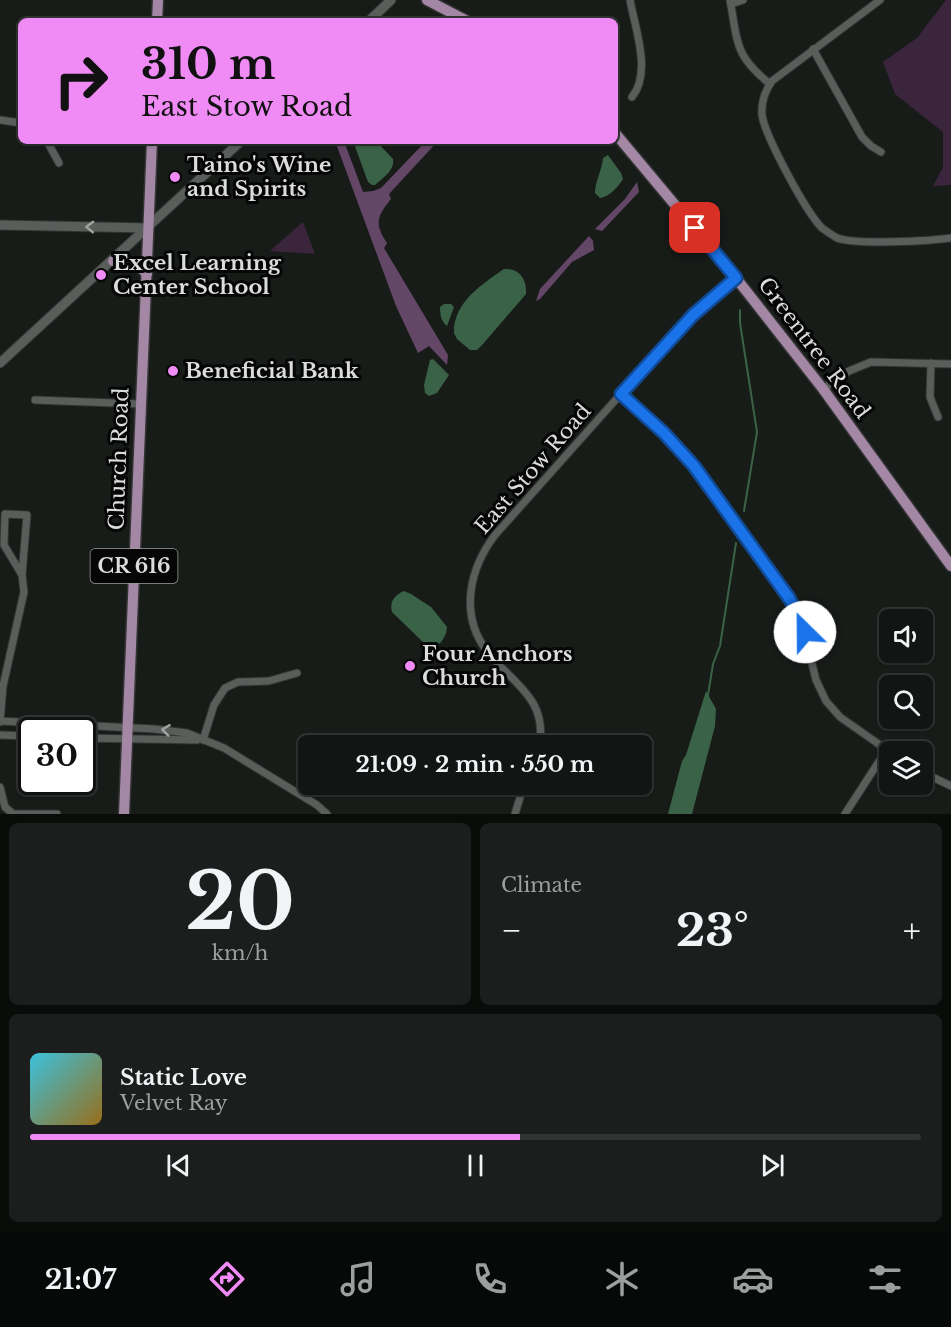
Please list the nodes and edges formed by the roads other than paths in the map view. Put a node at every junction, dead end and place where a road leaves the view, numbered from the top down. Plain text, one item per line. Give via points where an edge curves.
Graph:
1 (158, 0) edge
2 (391, 0) edge
3 (427, 0) edge
4 (630, 0) edge
5 (742, 0) edge
6 (880, 0) edge
7 (731, 2) edge
8 (157, 18) edge
9 (372, 18) edge
10 (461, 18) edge
11 (813, 49) junction
12 (770, 84) junction
13 (633, 97) dead end
14 (0, 120) edge
15 (18, 123) edge
16 (618, 137) edge
17 (48, 144) edge
18 (152, 144) edge
19 (238, 144) edge
20 (881, 152) dead end
21 (58, 164) dead end
22 (0, 225) edge
23 (148, 228) junction
24 (951, 238) edge
25 (113, 261) junction
26 (147, 274) junction
27 (736, 278) junction
28 (0, 363) edge
29 (931, 363) junction
30 (951, 364) edge
31 (823, 389) junction
32 (621, 394) junction
33 (35, 400) dead end
34 (141, 404) junction
35 (938, 417) dead end
36 (951, 566) edge
37 (22, 576) junction
38 (297, 673) dead end
39 (0, 721) edge
40 (127, 733) junction
41 (0, 735) edge
42 (540, 735) edge
43 (18, 736) edge
44 (96, 736) edge
45 (203, 740) junction
46 (879, 743) edge
47 (879, 765) edge
48 (933, 777) edge
49 (951, 786) edge
50 (0, 787) edge
51 (520, 795) edge
52 (57, 814) edge
53 (124, 814) edge
54 (327, 814) edge
55 (514, 814) edge
56 (845, 814) edge

1 - 8 main road
2 - 9 main road
3 - 10 main road
4 - 13 street via 642,68
5 - 7 street
6 - 11 street
7 - 12 street via 740,52
11 - 12 street
11 - 20 street via 862,137
12 - 24 street via 762,101 765,127 799,194 822,228 836,237 854,241
14 - 15 street
16 - 27 main road, Greentree Road
17 - 21 street
18 - 23 main road, Church Road / CR 616
19 - 23 main road
23 -> 22 main road
23 - 25 main road
23 - 26 main road, Church Road / CR 616
25 - 26 main road via 136,263
25 - 28 main road
26 - 34 main road, Church Road / CR 616
27 - 31 main road, Greentree Road
27 - 32 street, East Stow Road via 693,315
29 - 30 street
29 - 31 street via 871,362
29 - 35 street via 930,397
31 - 36 main road, Greentree Road
32 - 42 street, East Stow Road via 495,535 480,556 472,580 472,617 480,640 532,700 540,721
32 - 46 street via 694,466 789,598 801,619 816,680 826,701 840,717
33 - 34 street
34 - 40 main road, Church Road / CR 616
37 - 37 street via 27,515 5,514 4,545
37 - 39 street via 24,599 3,686
38 - 45 street via 269,681 238,682 225,688 216,698
39 - 40 street
40 - 44 street
40 - 45 street
45 -> 40 street via 178,731
40 - 53 main road, Church Road / CR 616
41 - 43 street
45 - 54 street via 237,755
47 - 56 street
48 - 49 street
50 - 52 street via 5,807 13,814
51 - 55 street

